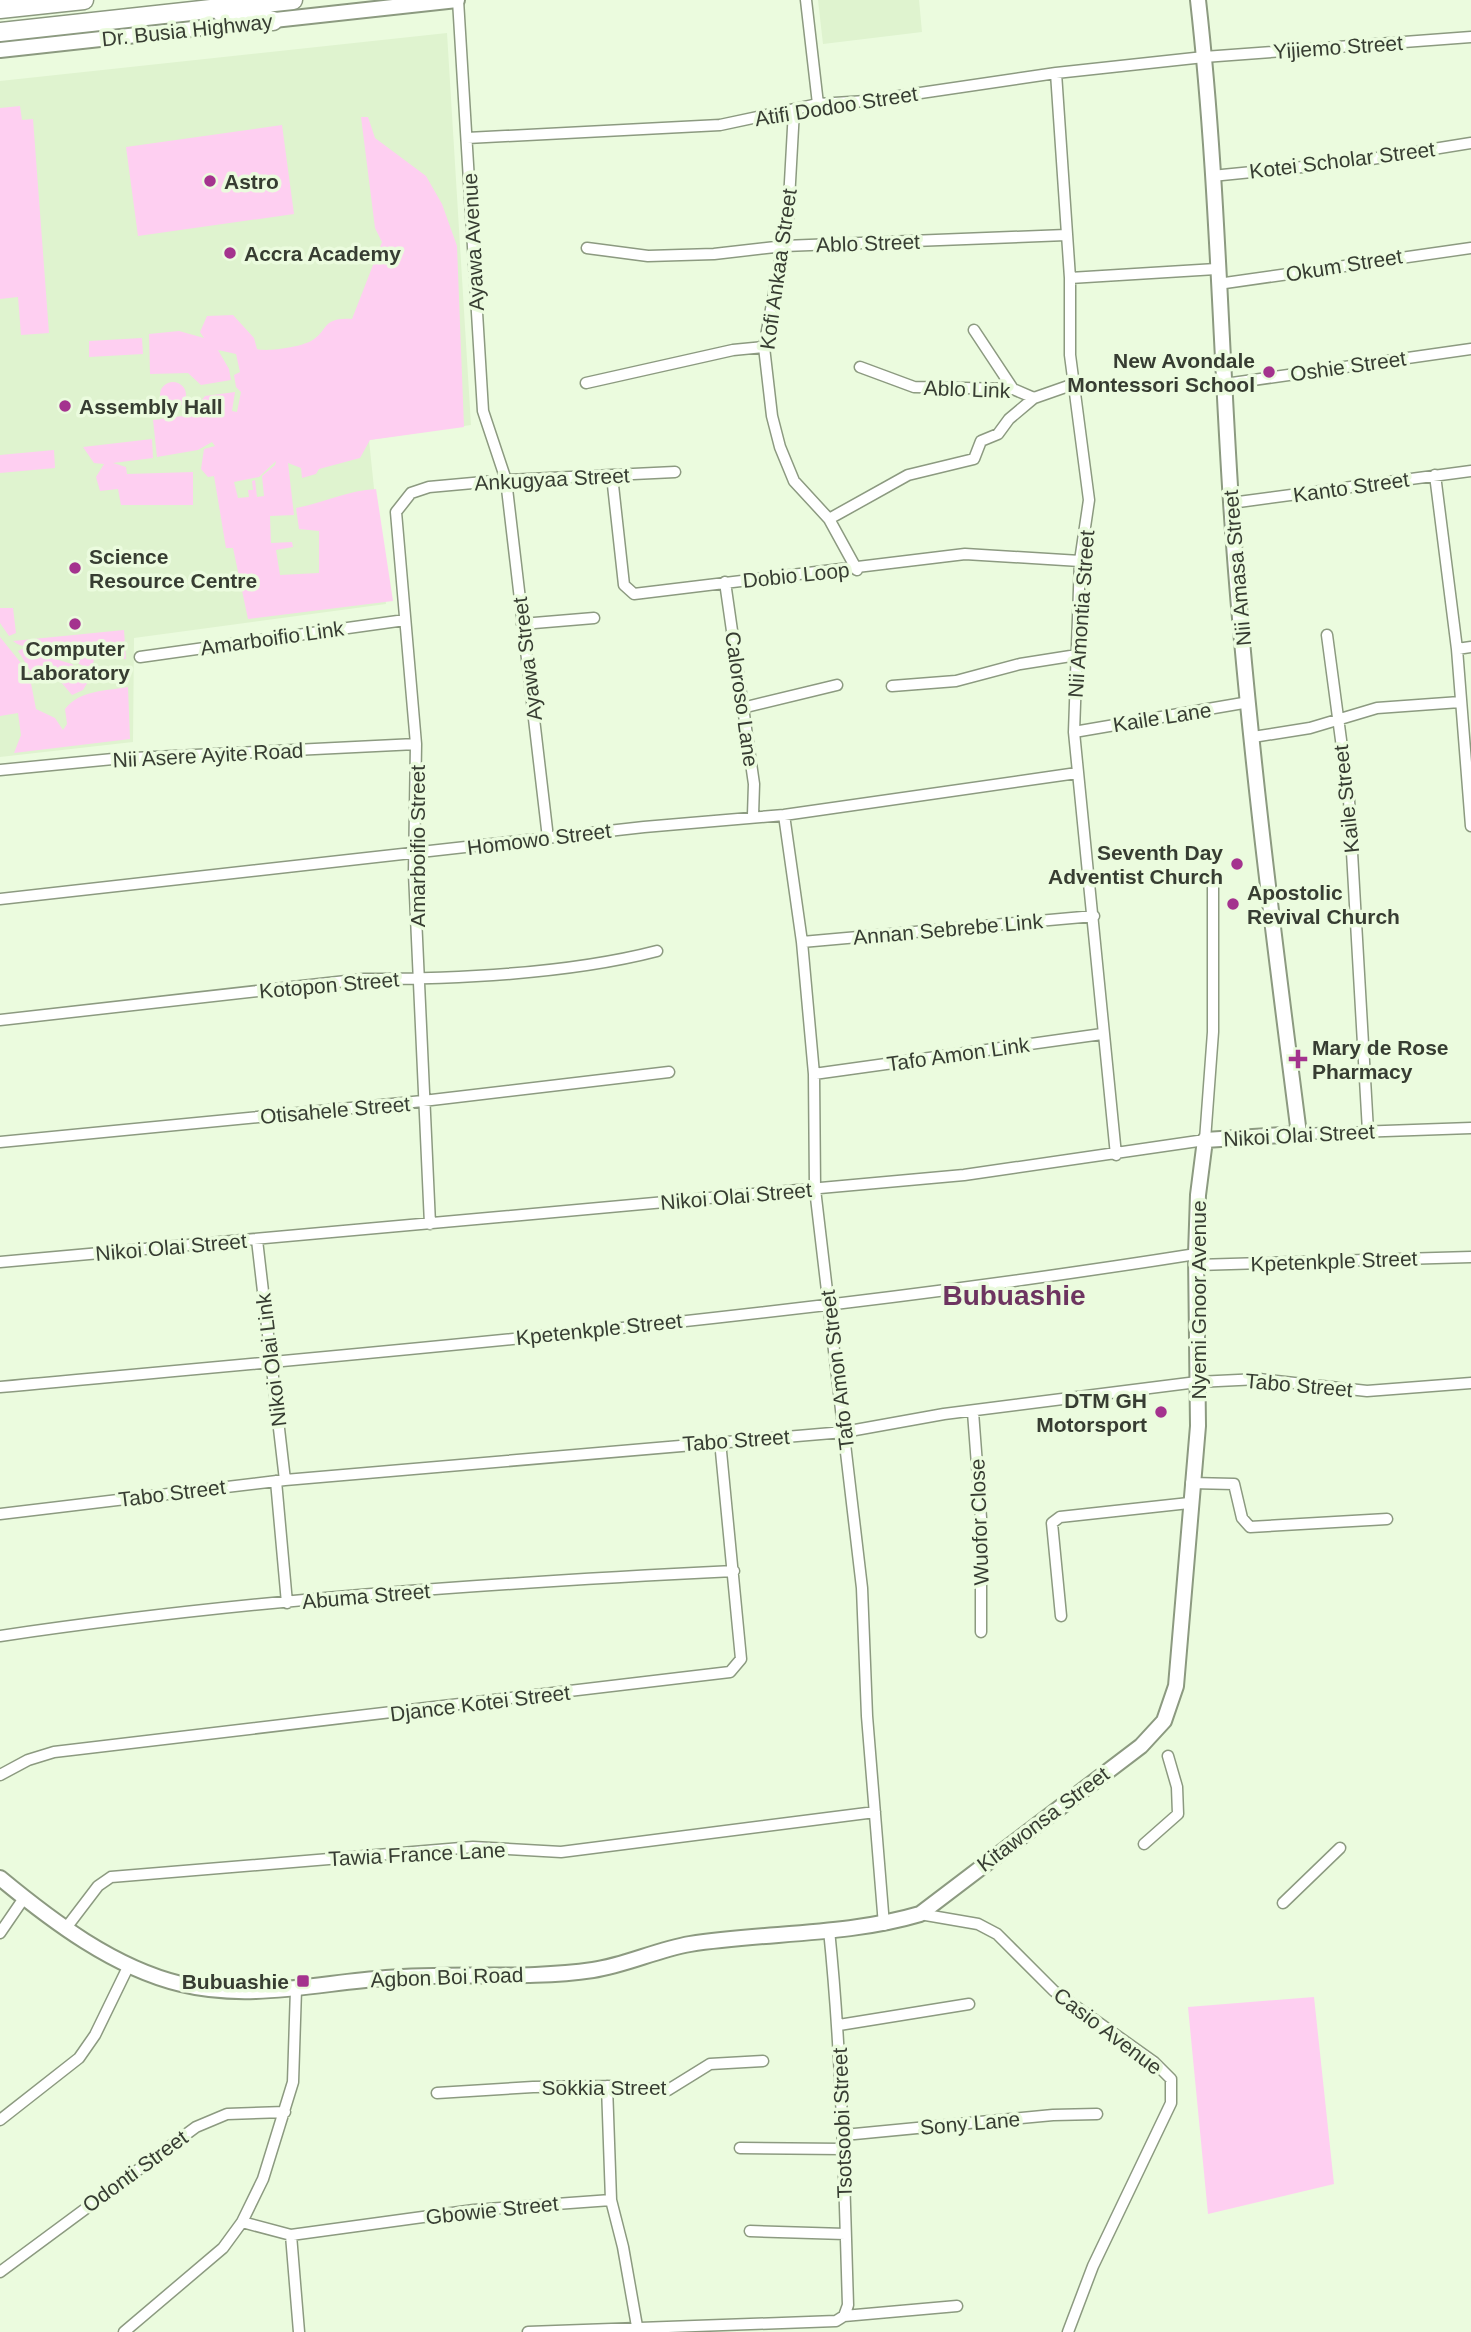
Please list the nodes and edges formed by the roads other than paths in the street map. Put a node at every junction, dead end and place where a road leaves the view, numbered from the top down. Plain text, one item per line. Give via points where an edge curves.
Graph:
1 (84, 0) edge
2 (293, 0) edge
3 (457, 0) edge
4 (806, 0) edge
5 (1198, 0) edge
6 (0, 9) edge
7 (194, 9) junction
8 (273, 21) junction
9 (0, 32) edge
10 (1471, 37) edge
11 (0, 50) edge
12 (1204, 57) junction
13 (1056, 73) junction
14 (818, 104) junction
15 (794, 110) junction
16 (467, 138) junction
17 (1471, 142) edge
18 (1212, 176) junction
19 (1066, 235) junction
20 (784, 246) junction
21 (587, 248) dead end
22 (1471, 248) edge
23 (1217, 276) junction
24 (1070, 278) junction
25 (974, 330) dead end
26 (764, 347) junction
27 (1471, 349) edge
28 (860, 367) dead end
29 (586, 383) dead end
30 (1074, 384) junction
31 (1225, 384) junction
32 (1013, 388) junction
33 (1034, 398) junction
34 (1471, 471) edge
35 (675, 472) dead end
36 (1435, 475) junction
37 (612, 476) junction
38 (506, 480) junction
39 (429, 487) joint
40 (1231, 503) junction
41 (829, 519) junction
42 (1080, 561) junction
43 (857, 570) junction
44 (725, 582) junction
45 (594, 618) dead end
46 (405, 620) junction
47 (523, 624) junction
48 (1327, 635) dead end
49 (1471, 647) edge
50 (1457, 649) junction
51 (1077, 655) junction
52 (140, 657) dead end
53 (837, 685) dead end
54 (892, 686) dead end
55 (1249, 702) junction
56 (1460, 702) junction
57 (742, 708) junction
58 (1337, 720) junction
59 (1074, 732) junction
60 (1253, 737) junction
61 (416, 744) junction
62 (0, 770) edge
63 (1077, 773) junction
64 (753, 815) junction
65 (784, 815) junction
66 (1471, 826) edge
67 (548, 838) junction
68 (416, 855) junction
69 (1213, 878) dead end
70 (0, 899) edge
71 (1094, 916) junction
72 (803, 942) junction
73 (657, 951) dead end
74 (418, 979) junction
75 (0, 1020) edge
76 (1102, 1034) junction
77 (669, 1072) dead end
78 (814, 1074) junction
79 (423, 1101) junction
80 (1471, 1128) edge
81 (1368, 1131) junction
82 (1299, 1134) junction
83 (1205, 1140) junction
84 (0, 1142) edge
85 (1116, 1155) junction
86 (815, 1189) junction
87 (430, 1224) junction
88 (257, 1240) junction
89 (1471, 1257) edge
90 (1197, 1260) junction
91 (0, 1262) edge
92 (830, 1307) junction
93 (270, 1363) junction
94 (1197, 1382) junction
95 (1471, 1383) edge
96 (0, 1387) edge
97 (973, 1412) junction
98 (844, 1432) junction
99 (720, 1441) junction
100 (281, 1480) junction
101 (1191, 1483) junction
102 (1189, 1503) junction
103 (0, 1514) edge
104 (1387, 1519) dead end
105 (734, 1571) junction
106 (287, 1603) junction
107 (1061, 1616) dead end
108 (982, 1632) dead end
109 (0, 1636) edge
110 (1164, 1721) joint
111 (1168, 1756) dead end
112 (0, 1775) edge
113 (875, 1812) junction
114 (1144, 1844) dead end
115 (1340, 1848) dead end
116 (0, 1878) edge
117 (24, 1898) junction
118 (1283, 1903) dead end
119 (920, 1914) junction
120 (884, 1925) junction
121 (66, 1928) junction
122 (829, 1930) junction
123 (0, 1933) edge
124 (129, 1965) junction
125 (296, 1989) junction
126 (969, 2004) dead end
127 (839, 2025) junction
128 (763, 2060) dead end
129 (607, 2086) junction
130 (437, 2093) dead end
131 (285, 2112) junction
132 (1097, 2114) dead end
133 (0, 2120) edge
134 (844, 2135) junction
135 (740, 2148) dead end
136 (844, 2149) junction
137 (611, 2200) junction
138 (242, 2222) junction
139 (750, 2231) dead end
140 (845, 2234) junction
141 (291, 2235) junction
142 (0, 2272) edge
143 (957, 2306) dead end
144 (844, 2316) junction
145 (637, 2329) edge
146 (124, 2332) edge
147 (299, 2332) edge
148 (528, 2332) edge
149 (1068, 2332) edge

1 - 6 highway, Dr. Busia Highway
2 - 7 highway, Dr. Busia Highway
3 - 8 street, Dr. Busia Highway
3 - 16 street, Ayawa Avenue
4 - 14 street
5 - 12 street, Nii Amasa Street
7 - 8 highway
7 - 9 highway, Dr. Busia Highway
8 - 11 street, Dr. Busia Highway
10 - 12 street, Yijiemo Street
12 - 13 street, Atifi Dodoo Street
12 - 18 street, Nii Amasa Street
13 - 14 street, Atifi Dodoo Street
13 - 19 street, Nii Amontia Street
14 - 15 street, Atifi Dodoo Street
15 - 16 street, Atifi Dodoo Street via 720,125
15 - 20 street, Kofi Ankaa Street
16 - 38 street, Ayawa Avenue via 483,411
17 - 18 street, Kotei Scholar Street via 1353,162
18 - 23 street, Nii Amasa Street
19 - 20 street, Ablo Street
19 - 24 street, Nii Amontia Street
20 - 21 street, Ablo Street via 648,256
20 - 26 street, Kofi Ankaa Street
22 - 23 street, Okum Street
23 - 24 street, Okum Street
23 - 31 street, Nii Amasa Street
24 - 30 street, Nii Amontia Street
25 - 32 street
26 - 29 street
26 - 41 street, Kofi Ankaa Street via 779,447 794,481
27 - 31 street, Oshie Street
28 - 32 street, Ablo Link via 914,387
30 - 33 street
30 - 42 street, Nii Amontia Street via 1089,500
31 - 40 street, Nii Amasa Street
32 - 33 street, Ablo Link
33 - 41 street via 998,434 981,441 974,459 908,475
34 - 36 street, Kanto Street
35 - 37 street, Ankugyaa Street
36 - 40 street, Kanto Street
36 - 50 street
37 - 38 street, Ankugyaa Street
37 - 44 street, Dobio Loop via 624,585 634,594
38 - 39 street, Ankugyaa Street
38 - 47 street, Ayawa Street
39 - 46 street, Amarboifio Street via 411,493 396,516
40 - 55 street, Nii Amasa Street
41 - 43 street, Kofi Ankaa Street
42 - 43 street, Dobio Loop via 965,554
42 - 51 street, Nii Amontia Street
43 - 44 street, Dobio Loop
44 - 57 street, Caloroso Lane
45 - 47 street
46 - 52 street, Amarboifio Link
46 - 61 street, Amarboifio Street
47 - 67 street, Ayawa Street
48 - 58 street, Kaile Street
49 - 50 street
50 - 56 street
51 - 54 street via 956,681
51 - 59 street, Nii Amontia Street
53 - 57 street
55 - 59 street, Kaile Lane
55 - 60 street, Nii Amasa Street
56 - 58 street via 1377,708
56 - 66 street
57 - 64 street, Caloroso Lane via 754,783
58 - 60 street
58 - 81 street, Kaile Street via 1349,800
59 - 63 street, Nii Amontia Street
60 - 82 street, Nii Amasa Street
61 - 62 street, Nii Asere Ayite Road via 113,759
61 - 68 street, Amarboifio Street
63 - 65 street, Homowo Street
63 - 71 street, Nii Amontia Street
64 - 65 street, Homowo Street
64 - 67 street, Homowo Street
65 - 72 street, Tafo Amon Street
67 - 68 street, Homowo Street
68 - 70 street, Homowo Street
68 - 74 street, Amarboifio Street
69 - 83 street, Nyemi Gnoor Avenue via 1213,1032
71 - 72 street, Annan Sebrebe Link
71 - 76 street, Nii Amontia Street
72 - 78 street, Tafo Amon Street
73 - 74 street, Kotopon Street via 531,971
74 - 75 street, Kotopon Street via 365,979
74 - 79 street, Amarboifio Street
76 - 78 street, Tafo Amon Link
76 - 85 street, Nii Amontia Street
77 - 79 street, Otisahele Street
78 - 86 street, Tafo Amon Street
79 - 84 street, Otisahele Street
79 - 87 street, Amarboifio Street
80 - 81 street, Nikoi Olai Street
81 - 82 street, Nikoi Olai Street
82 - 83 street, Nikoi Olai Street
83 - 85 street, Nikoi Olai Street
83 - 90 street, Nyemi Gnoor Avenue
85 - 86 street, Nikoi Olai Street
86 - 87 street, Nikoi Olai Street
86 - 92 street, Tafo Amon Street
87 - 88 street, Nikoi Olai Street
88 - 91 street, Nikoi Olai Street
88 - 93 street, Nikoi Olai Link
89 - 90 street, Kpetenkple Street
90 - 92 street, Kpetenkple Street
90 - 94 street, Nyemi Gnoor Avenue
92 - 93 street, Kpetenkple Street
92 - 98 street, Tafo Amon Street
93 - 96 street, Kpetenkple Street
93 - 100 street, Nikoi Olai Link
94 - 95 street, Tabo Street via 1259,1379 1367,1391
94 - 97 street, Tabo Street
94 - 101 street, Nyemi Gnoor Avenue via 1198,1426
97 - 98 street, Tabo Street
97 - 108 street, Wuofor Close via 981,1518
98 - 99 street, Tabo Street
98 - 113 street, Tafo Amon Street via 862,1588
99 - 100 street, Tabo Street
99 - 105 street, Djance Kotei Street
100 - 103 street, Tabo Street
100 - 106 street, Nikoi Olai Link
101 - 102 street, Nyemi Gnoor Avenue
101 - 104 street via 1234,1484 1242,1518 1250,1527
102 - 107 street via 1060,1517 1052,1523
102 - 110 street, Nyemi Gnoor Avenue via 1176,1686
105 - 106 street, Abuma Street via 540,1581
105 - 112 street, Djance Kotei Street via 741,1659 724,1674 54,1752
106 - 109 street, Abuma Street
110 - 119 street, Kitawonsa Street via 1141,1746
111 - 114 street via 1178,1814
113 - 120 street, Tafo Amon Street
113 - 121 street, Tawia France Lane via 561,1852 473,1847 111,1877 98,1886
115 - 118 street
116 - 117 street, Agbon Boi Road
117 - 121 street, Agbon Boi Road
117 - 123 street
119 - 120 street, Agbon Boi Road
119 - 149 street, Casio Avenue via 978,1924 997,1934 1054,1991 1171,2079 1171,2103 1093,2266
120 - 122 street, Agbon Boi Road
121 - 124 street, Agbon Boi Road
122 - 125 street, Agbon Boi Road via 690,1944 576,1971 417,1976
122 - 127 street, Tsotsoobi Street
124 - 125 street, Agbon Boi Road via 200,1988
124 - 133 street via 79,2058
125 - 131 street via 293,2082
126 - 127 street
127 - 134 street, Tsotsoobi Street
128 - 129 street, Sokkia Street via 710,2064 668,2090
129 - 130 street, Sokkia Street
129 - 137 street
131 - 138 street via 263,2179
131 - 142 street, Odonti Street via 227,2115 196,2127
132 - 134 street, Sony Lane
134 - 136 street, Tsotsoobi Street
135 - 136 street
136 - 140 street, Tsotsoobi Street
137 - 141 street, Gbowie Street via 474,2210
137 - 145 street
138 - 141 street, Gbowie Street
138 - 146 street via 210,2260
139 - 140 street
140 - 144 street, Tsotsoobi Street via 848,2305
141 - 147 street
143 - 144 street
144 - 145 street via 836,2321
145 - 148 street

